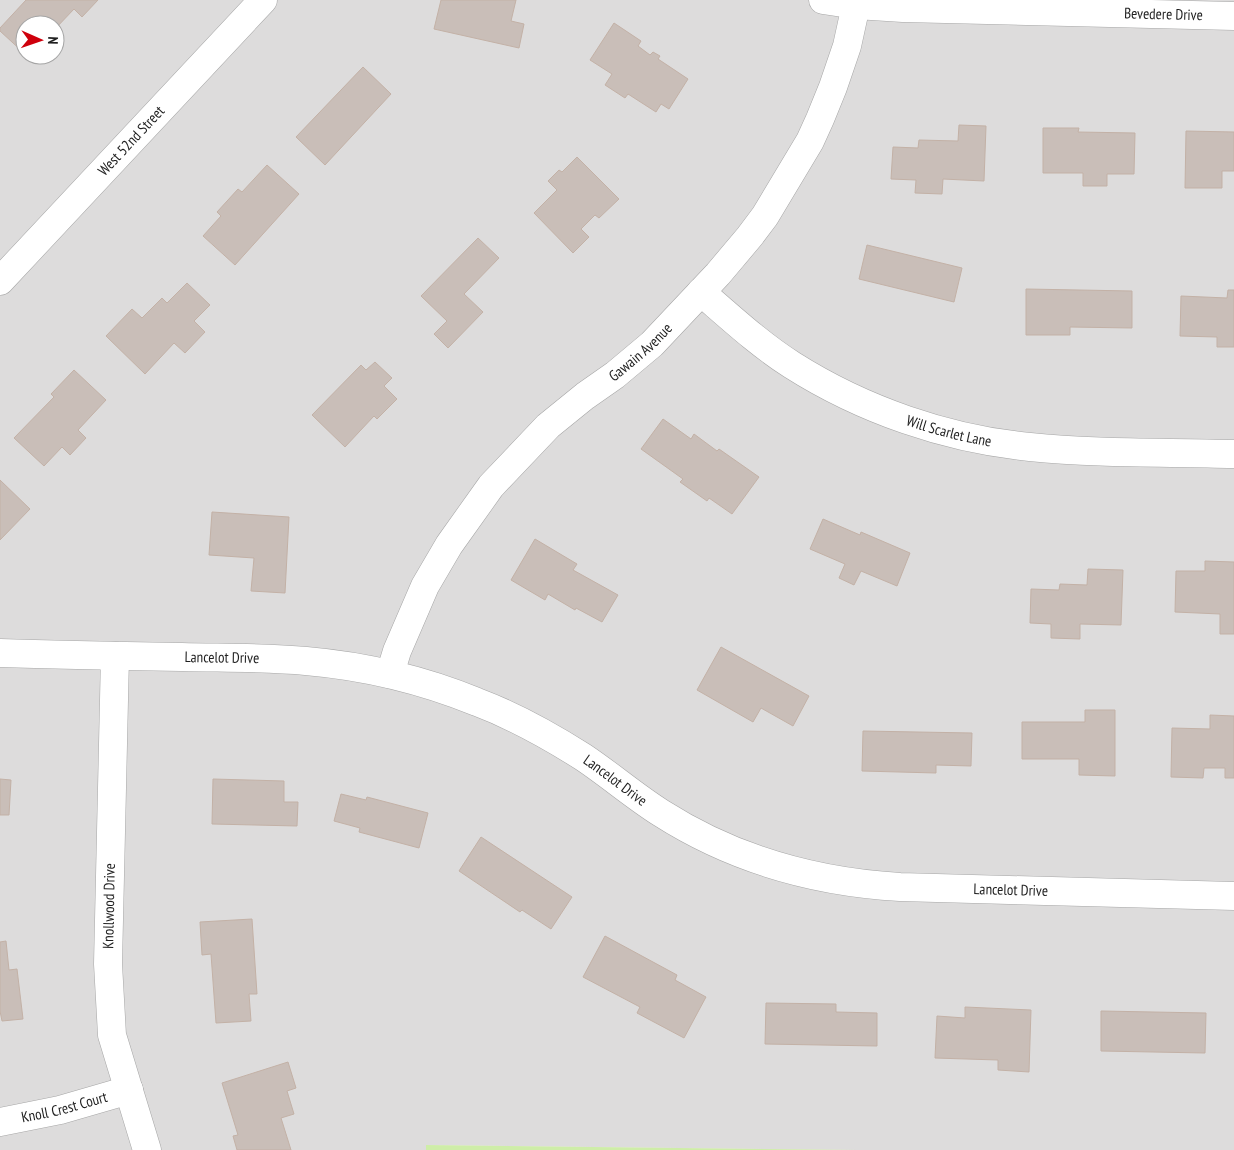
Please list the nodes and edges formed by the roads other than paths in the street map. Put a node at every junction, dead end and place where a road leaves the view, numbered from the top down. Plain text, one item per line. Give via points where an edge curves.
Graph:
1 (263, 0) edge
2 (823, 0) edge
3 (856, 4) junction
4 (1234, 16) edge
5 (0, 281) edge
6 (701, 292) junction
7 (1234, 454) edge
8 (0, 653) edge
9 (115, 656) junction
10 (390, 674) junction
11 (1234, 896) edge
12 (129, 1090) junction
13 (0, 1122) edge
14 (147, 1150) edge

1 - 5 street, West 52nd Street
2 - 3 street, Bevedere Drive
3 - 4 street, Bevedere Drive via 903,8
3 - 6 street, Gawain Avenue via 833,88 810,141 765,216
6 - 7 street, Will Scarlet Lane via 793,366 857,400 924,426 1029,447
6 - 10 street, Gawain Avenue via 633,360 548,426 491,486 449,545 426,586
8 - 9 street, Lancelot Drive
9 - 10 street, Lancelot Drive via 298,660
9 - 12 street, Knollwood Drive via 108,964 112,1035
10 - 11 street, Lancelot Drive via 452,692 519,720 582,757 660,813 703,837 735,852 805,874 851,883 900,887
12 - 13 street, Knoll Crest Court via 60,1110
12 - 14 street, Knollwood Drive

